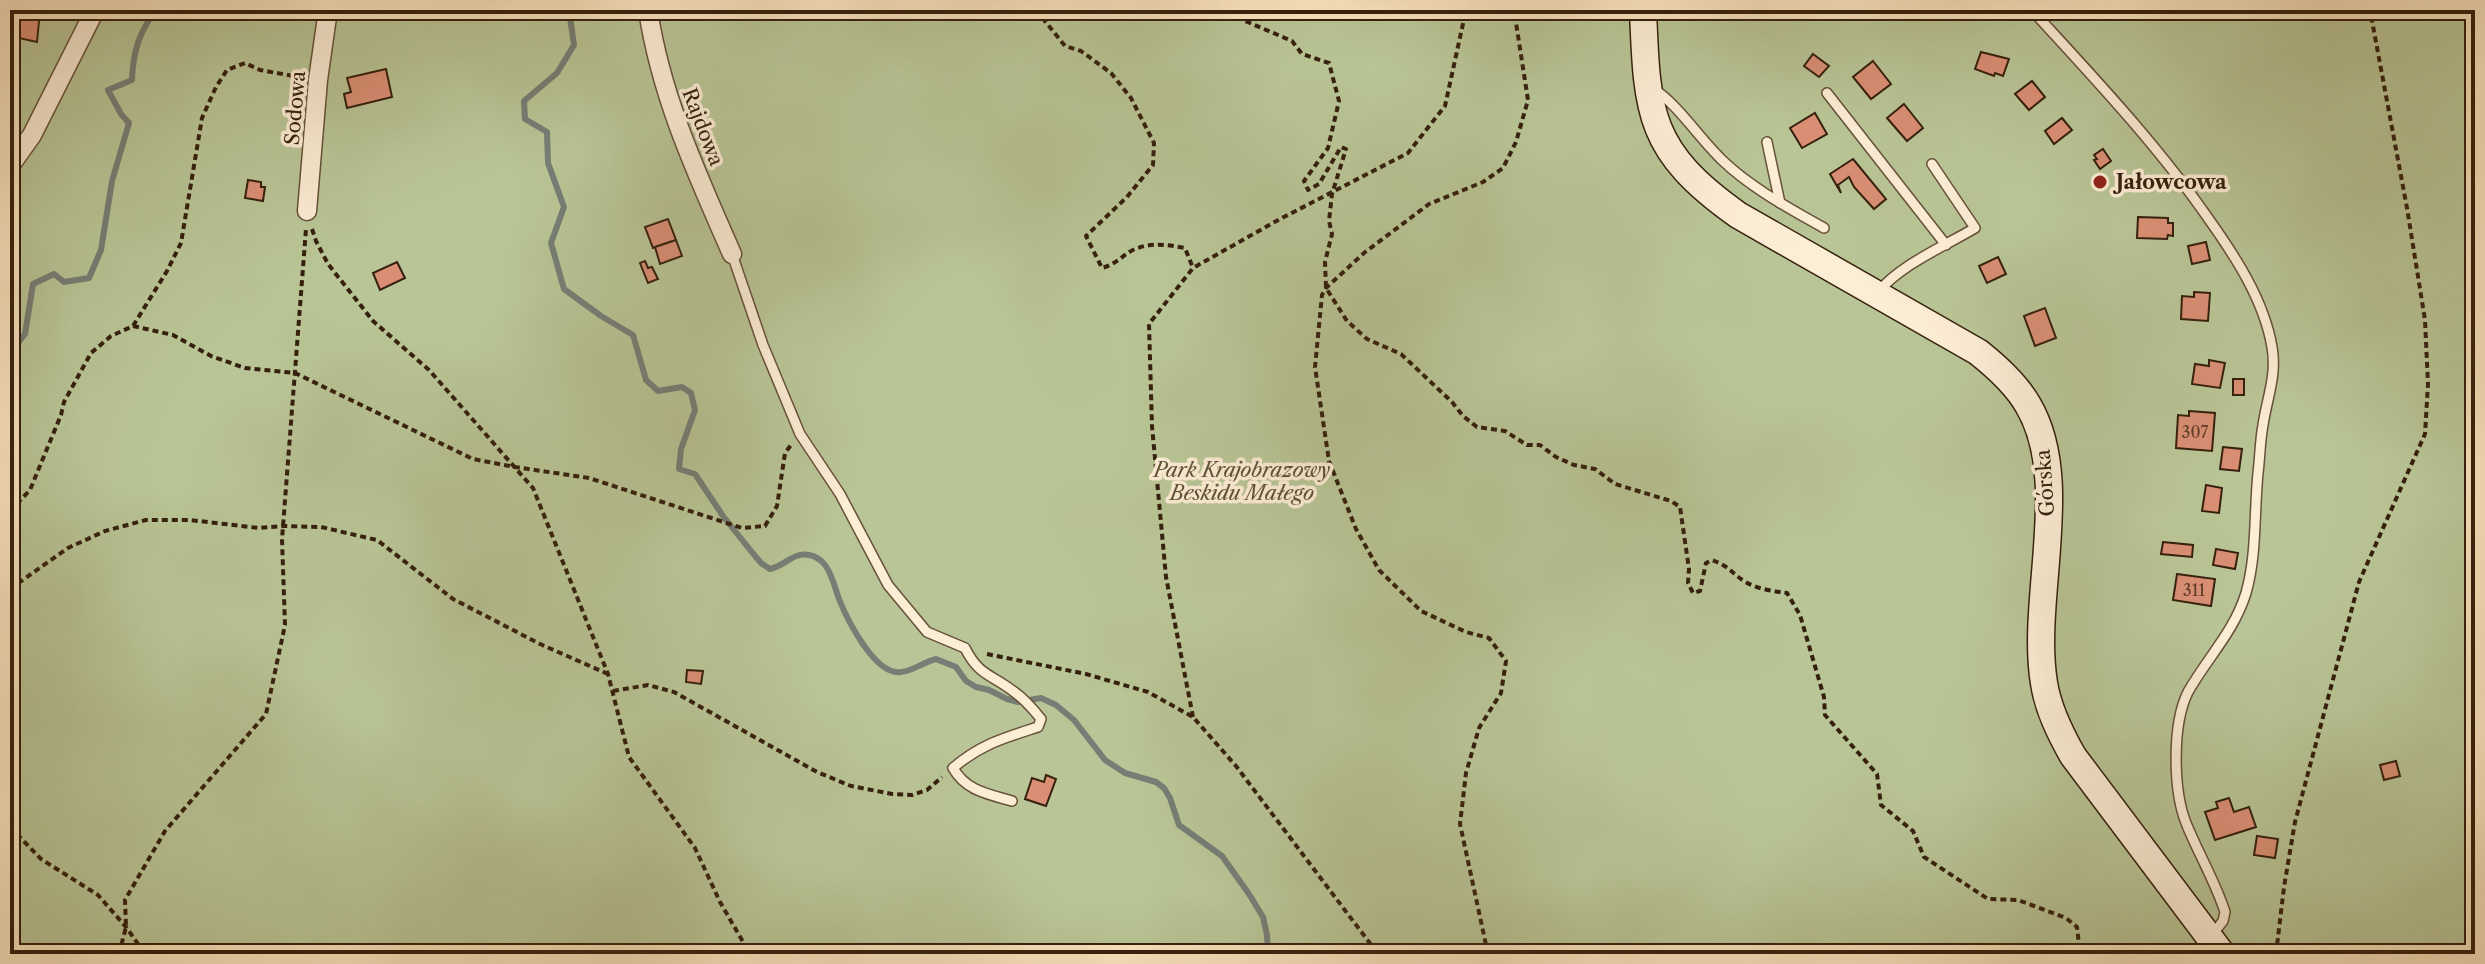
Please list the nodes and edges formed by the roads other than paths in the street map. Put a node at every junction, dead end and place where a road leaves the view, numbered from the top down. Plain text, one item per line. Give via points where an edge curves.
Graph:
1 (95, 10) edge
2 (328, 10) edge
3 (648, 10) edge
4 (1643, 10) edge
5 (2032, 10) edge
6 (1647, 85) junction
7 (1827, 93) dead end
8 (1767, 142) dead end
9 (1932, 164) dead end
10 (10, 166) edge
11 (1780, 203) junction
12 (307, 211) road end
13 (1824, 228) dead end
14 (1946, 245) junction
15 (732, 254) joint
16 (1876, 295) junction
17 (1012, 801) dead end
18 (2216, 946) edge

1 - 10 street via 32,135
2 - 12 street, Sodowa
3 - 15 street, Rajdowa via 667,96
4 - 6 street, Górska
5 - 18 lane via 2182,181 2241,268 2272,348 2274,378 2263,423 2254,553 2246,592 2225,640 2189,692 2176,731 2185,819 2225,912
6 - 11 lane via 1725,163
6 - 16 street, Górska via 1664,142 1704,189 1738,215
7 - 14 lane
8 - 11 lane
9 - 14 lane via 1975,228
11 - 13 lane
14 - 16 lane via 1887,282
15 - 17 lane via 800,434 840,494 888,585 927,632 965,648 986,676 1012,690 1041,719 1038,727 985,745 953,768 972,789
16 - 18 street, Górska via 1978,352 2029,406 2047,475 2041,643 2049,704 2073,756

